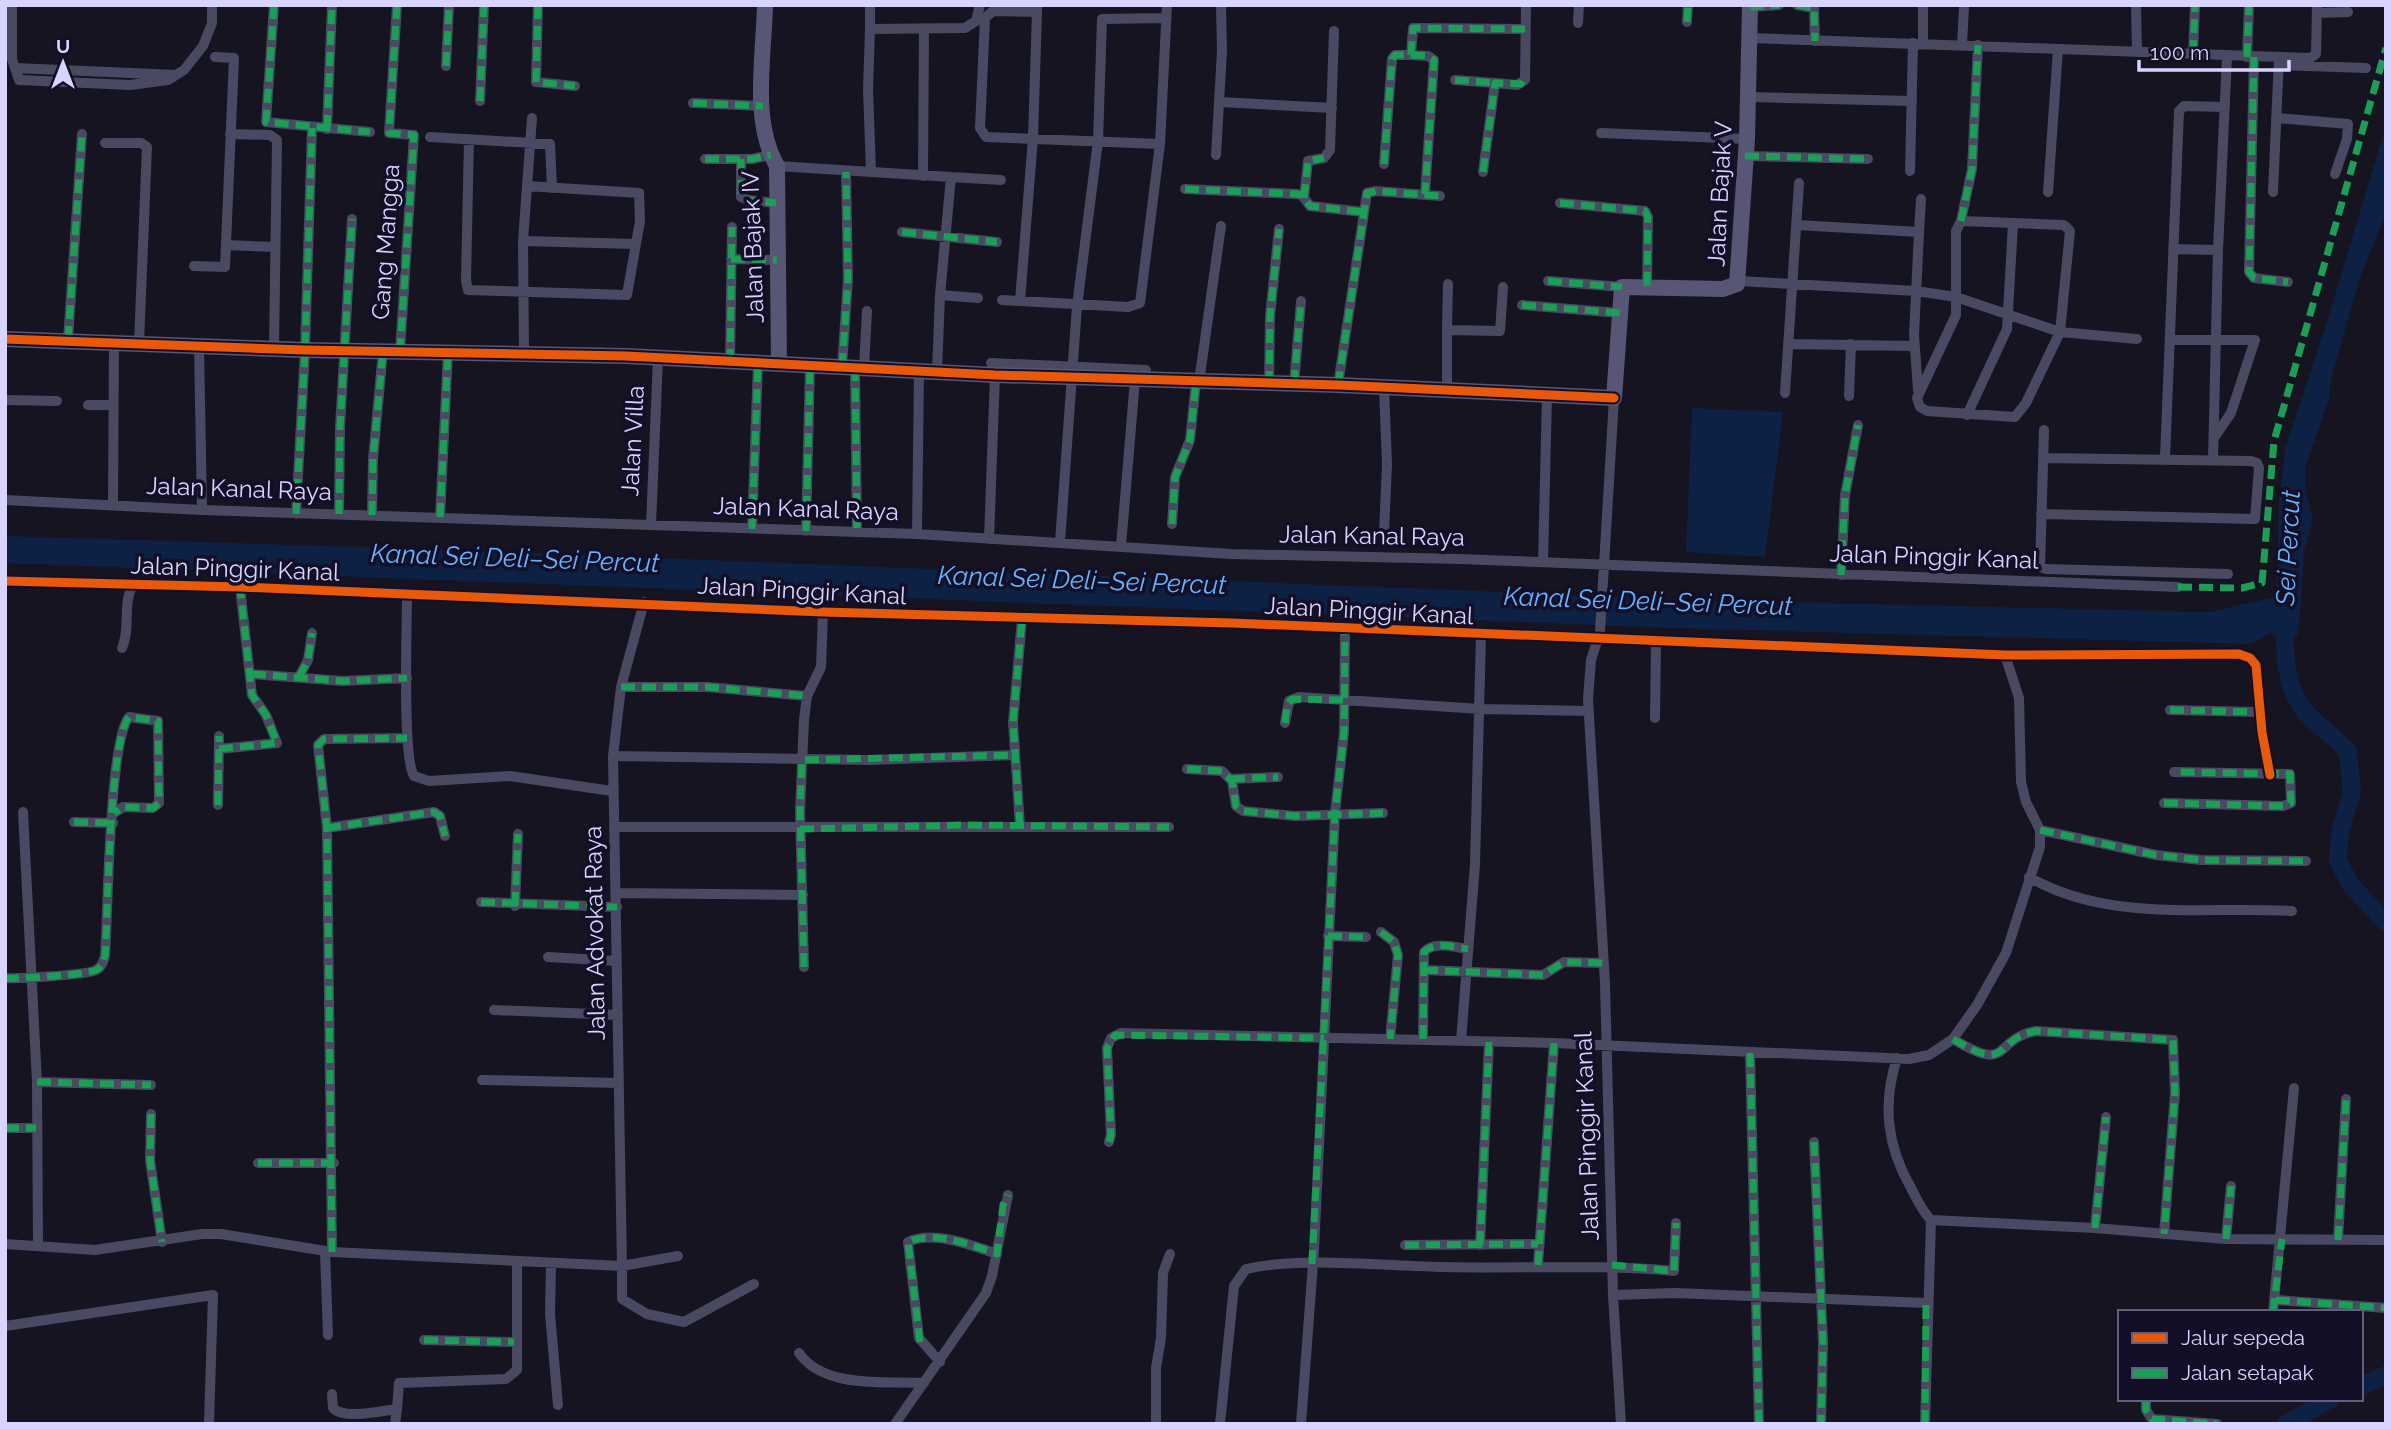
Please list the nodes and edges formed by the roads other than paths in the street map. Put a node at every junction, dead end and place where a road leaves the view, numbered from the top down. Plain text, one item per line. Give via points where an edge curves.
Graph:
1 (12, 5) edge
2 (212, 5) edge
3 (274, 5) edge
4 (332, 5) edge
5 (397, 5) edge
6 (449, 5) edge
7 (484, 5) edge
8 (538, 5) edge
9 (765, 5) edge
10 (870, 5) edge
11 (979, 5) edge
12 (1167, 5) edge
13 (1221, 5) edge
14 (1526, 5) edge
15 (1579, 5) edge
16 (1688, 5) edge
17 (1779, 5) edge
18 (1797, 5) edge
19 (1923, 5) edge
20 (2136, 5) edge
21 (2195, 5) edge
22 (2249, 5) edge
23 (1750, 6) edge
24 (1964, 7) edge
25 (1037, 8) edge
26 (2317, 9) edge
27 (2348, 12) dead end
28 (1166, 18) junction
29 (1687, 22) dead end
30 (1578, 23) dead end
31 (870, 29) junction
32 (924, 29) junction
33 (1525, 29) junction
34 (1334, 31) dead end
35 (1749, 38) junction
36 (1815, 41) junction
37 (1918, 43) junction
38 (1962, 45) junction
39 (1978, 45) junction
40 (2059, 49) junction
41 (2137, 52) junction
42 (2193, 54) junction
43 (1411, 55) junction
44 (215, 57) dead end
45 (2227, 57) junction
46 (2250, 57) junction
47 (2279, 62) junction
48 (446, 66) dead end
49 (2366, 68) dead end
50 (1455, 80) dead end
51 (1495, 83) junction
52 (575, 86) dead end
53 (1749, 97) junction
54 (480, 100) dead end
55 (1912, 101) junction
56 (1220, 102) junction
57 (693, 103) dead end
58 (763, 106) junction
59 (2225, 107) junction
60 (1332, 108) junction
61 (532, 118) dead end
62 (2276, 118) junction
63 (312, 128) junction
64 (327, 129) junction
65 (370, 132) dead end
66 (1601, 133) dead end
67 (82, 134) dead end
68 (230, 134) junction
69 (430, 137) dead end
70 (1033, 138) junction
71 (469, 139) junction
72 (1098, 141) junction
73 (105, 143) dead end
74 (530, 143) junction
75 (1160, 144) junction
76 (1746, 147) junction
77 (1216, 155) dead end
78 (705, 159) dead end
79 (741, 159) junction
80 (1868, 159) dead end
81 (774, 160) junction
82 (1384, 164) dead end
83 (1910, 171) dead end
84 (846, 172) junction
85 (871, 172) junction
86 (1483, 172) dead end
87 (2334, 174) dead end
88 (923, 176) junction
89 (951, 177) junction
90 (1001, 180) dead end
91 (1799, 183) dead end
92 (527, 187) junction
93 (552, 188) junction
94 (1185, 189) dead end
95 (2048, 192) dead end
96 (2273, 192) dead end
97 (1425, 194) junction
98 (1440, 196) dead end
99 (1304, 198) junction
100 (1921, 199) dead end
101 (776, 203) junction
102 (1560, 203) dead end
103 (1363, 212) junction
104 (352, 219) dead end
105 (1961, 220) junction
106 (2013, 223) junction
107 (1797, 225) junction
108 (1221, 226) dead end
109 (732, 227) dead end
110 (1279, 229) dead end
111 (902, 232) dead end
112 (1919, 232) junction
113 (944, 237) junction
114 (523, 241) junction
115 (997, 242) dead end
116 (636, 244) junction
117 (226, 245) junction
118 (275, 247) junction
119 (2173, 248) junction
120 (2218, 250) junction
121 (731, 259) junction
122 (777, 260) junction
123 (194, 266) dead end
124 (1548, 281) dead end
125 (1738, 281) junction
126 (2288, 282) dead end
127 (1448, 284) dead end
128 (1794, 285) junction
129 (1503, 287) dead end
130 (1622, 287) junction
131 (1647, 288) junction
132 (1916, 291) junction
133 (523, 293) junction
134 (940, 295) junction
135 (1956, 297) junction
136 (978, 298) dead end
137 (1002, 300) dead end
138 (1020, 301) junction
139 (1301, 301) dead end
140 (1522, 305) dead end
141 (1077, 306) junction
142 (867, 311) dead end
143 (1620, 313) junction
144 (2008, 315) junction
145 (1447, 330) junction
146 (2060, 332) junction
147 (5, 339) edge
148 (2137, 339) dead end
149 (68, 340) junction
150 (2170, 340) junction
151 (2216, 340) junction
152 (114, 342) junction
153 (139, 343) junction
154 (1788, 344) junction
155 (1852, 344) junction
156 (199, 345) junction
157 (1914, 346) junction
158 (274, 348) junction
159 (305, 350) junction
160 (345, 351) junction
161 (383, 351) junction
162 (400, 351) junction
163 (449, 352) junction
164 (524, 353) junction
165 (659, 358) junction
166 (730, 363) junction
167 (758, 363) junction
168 (779, 364) junction
169 (810, 366) junction
170 (854, 367) junction
171 (993, 369) junction
172 (919, 371) junction
173 (937, 372) junction
174 (1072, 373) junction
175 (1141, 375) junction
176 (1198, 382) junction
177 (1294, 384) junction
178 (1269, 385) junction
179 (1338, 385) junction
180 (1384, 388) junction
181 (1447, 390) junction
182 (1918, 392) junction
183 (1785, 393) dead end
184 (1547, 396) junction
185 (1849, 396) dead end
186 (1614, 398) junction
187 (5, 400) edge
188 (57, 401) dead end
189 (88, 405) dead end
190 (112, 405) junction
191 (1967, 415) junction
192 (1858, 425) dead end
193 (2044, 430) dead end
194 (2214, 438) junction
195 (2043, 458) junction
196 (2165, 458) junction
197 (2213, 460) junction
198 (5, 500) edge
199 (113, 504) junction
200 (202, 510) junction
201 (296, 514) junction
202 (339, 514) junction
203 (2041, 514) junction
204 (372, 515) junction
205 (440, 517) junction
206 (1172, 524) dead end
207 (651, 525) junction
208 (752, 529) junction
209 (806, 530) junction
210 (857, 532) junction
211 (1384, 533) dead end
212 (917, 534) junction
213 (989, 539) junction
214 (1060, 542) junction
215 (1121, 546) junction
216 (1543, 562) junction
217 (1604, 569) junction
218 (2228, 574) dead end
219 (1841, 575) junction
220 (5, 581) edge
221 (133, 585) junction
222 (240, 587) junction
223 (2178, 587) dead end
224 (407, 595) junction
225 (644, 603) junction
226 (823, 612) junction
227 (1022, 619) junction
228 (1345, 629) junction
229 (312, 633) dead end
230 (1481, 635) junction
231 (1598, 636) junction
232 (1656, 643) junction
233 (122, 648) dead end
234 (2005, 654) junction
235 (252, 674) junction
236 (299, 677) junction
237 (407, 678) junction
238 (621, 687) junction
239 (807, 696) junction
240 (1344, 700) junction
241 (1480, 709) junction
242 (2170, 710) dead end
243 (1588, 711) junction
244 (2259, 712) junction
245 (1655, 718) dead end
246 (1285, 723) dead end
247 (219, 736) dead end
248 (407, 738) junction
249 (219, 749) junction
250 (612, 755) junction
251 (1015, 755) junction
252 (802, 760) junction
253 (1187, 769) dead end
254 (2174, 772) dead end
255 (2270, 775) junction
256 (1278, 776) dead end
257 (1231, 779) junction
258 (612, 791) junction
259 (2164, 803) dead end
260 (218, 805) dead end
261 (23, 812) dead end
262 (1335, 813) junction
263 (1383, 813) dead end
264 (113, 818) junction
265 (74, 822) dead end
266 (1020, 826) junction
267 (615, 827) junction
268 (1169, 827) dead end
269 (327, 828) junction
270 (800, 829) junction
271 (2040, 830) junction
272 (518, 834) dead end
273 (445, 836) dead end
274 (2306, 861) dead end
275 (2029, 877) junction
276 (616, 893) junction
277 (803, 895) junction
278 (481, 902) dead end
279 (515, 906) junction
280 (617, 907) junction
281 (2292, 911) dead end
282 (1381, 932) dead end
283 (1328, 936) junction
284 (1366, 937) dead end
285 (1468, 949) junction
286 (548, 957) dead end
287 (617, 961) junction
288 (1603, 962) junction
289 (804, 967) dead end
290 (1424, 970) junction
291 (1466, 972) junction
292 (5, 978) edge
293 (30, 980) junction
294 (494, 1010) dead end
295 (618, 1015) junction
296 (1324, 1038) junction
297 (1390, 1039) junction
298 (1423, 1039) junction
299 (1954, 1039) junction
300 (1461, 1041) junction
301 (1489, 1042) junction
302 (1554, 1043) junction
303 (1605, 1046) junction
304 (1750, 1053) junction
305 (1897, 1058) junction
306 (482, 1080) dead end
307 (37, 1082) junction
308 (619, 1083) junction
309 (151, 1084) dead end
310 (2294, 1088) dead end
311 (2346, 1099) dead end
312 (151, 1114) dead end
313 (2106, 1117) dead end
314 (5, 1128) edge
315 (36, 1128) junction
316 (1109, 1142) dead end
317 (1814, 1142) dead end
318 (258, 1163) dead end
319 (334, 1163) junction
320 (2231, 1186) dead end
321 (1008, 1195) dead end
322 (1931, 1220) junction
323 (1676, 1223) dead end
324 (2095, 1228) junction
325 (2164, 1234) junction
326 (2226, 1239) junction
327 (2282, 1239) junction
328 (2338, 1240) junction
329 (2386, 1240) edge
330 (162, 1242) junction
331 (5, 1244) edge
332 (1538, 1244) junction
333 (38, 1245) junction
334 (1405, 1245) dead end
335 (1480, 1245) junction
336 (328, 1252) junction
337 (997, 1254) junction
338 (1170, 1254) dead end
339 (678, 1256) dead end
340 (517, 1263) junction
341 (1312, 1264) junction
342 (551, 1265) junction
343 (1538, 1265) junction
344 (1612, 1265) junction
345 (622, 1266) junction
346 (754, 1284) dead end
347 (1613, 1295) junction
348 (1754, 1296) junction
349 (1821, 1297) junction
350 (1926, 1303) junction
351 (2274, 1306) edge
352 (2386, 1308) edge
353 (5, 1326) edge
354 (328, 1335) dead end
355 (424, 1340) dead end
356 (514, 1342) junction
357 (799, 1353) dead end
358 (940, 1362) junction
359 (924, 1384) junction
360 (332, 1394) dead end
361 (2146, 1401) edge
362 (558, 1405) dead end
363 (397, 1409) junction
364 (209, 1424) edge
365 (395, 1424) edge
366 (895, 1424) edge
367 (1156, 1424) edge
368 (1220, 1424) edge
369 (1301, 1424) edge
370 (1621, 1424) edge
371 (1759, 1424) edge
372 (1821, 1424) edge
373 (1925, 1424) edge
374 (2217, 1424) edge

1 - 2 street via 15,68 177,75 203,46 212,23
3 - 63 street via 265,120
4 - 64 street
5 - 162 street, Gang Mangga via 389,133 414,135
6 - 48 street
7 - 54 street
8 - 52 street via 536,82
9 - 58 street, Jalan Bajak IV
10 - 31 street
11 - 32 street via 971,27
12 - 28 street
13 - 56 street
14 - 33 street
15 - 30 street
16 - 29 street
17 - 23 street
18 - 36 street via 1814,8
19 - 37 street
20 - 41 street
21 - 42 street
22 - 46 street
23 - 35 street, Jalan Bajak V
24 - 38 street
25 - 70 street
25 - 70 street via 987,13 981,66 980,128 984,136
26 - 27 street
26 - 47 street via 2316,56
28 - 72 street via 1103,18
28 - 75 street
31 - 32 street
31 - 85 street
32 - 88 street
33 - 43 street via 1417,26 1412,32
33 - 51 street via 1525,80 1517,85
34 - 60 street
35 - 36 street
35 - 53 street, Jalan Bajak V
36 - 37 street
37 - 38 street
37 - 55 street
38 - 39 street
39 - 40 street
39 - 105 street via 1972,169
40 - 41 street
40 - 95 street
41 - 42 street
42 - 45 street
43 - 82 street via 1392,59
43 - 97 street via 1434,60
44 - 68 street via 234,58
45 - 46 street
45 - 59 street
46 - 47 street
46 - 126 street via 2249,272 2254,278
47 - 49 street
47 - 62 street
50 - 51 street
51 - 86 street
53 - 55 street
53 - 76 street, Jalan Bajak V
55 - 83 street
56 - 60 street
56 - 77 street
57 - 58 street
58 - 81 street, Jalan Bajak IV
59 - 119 street via 2184,106 2179,111
59 - 120 street
60 - 99 street via 1329,154 1308,161
61 - 74 street
62 - 87 street via 2348,124
62 - 96 street
63 - 64 street
63 - 159 street
64 - 65 street
66 - 76 street
67 - 149 street
68 - 117 street
68 - 118 street via 276,138
69 - 71 street
70 - 72 street
70 - 138 street
71 - 74 street
71 - 133 street via 467,288
72 - 75 street
72 - 141 street
73 - 153 street via 147,147
74 - 92 street
74 - 93 street via 552,146
75 - 141 street via 1143,300 1128,307
76 - 80 street
76 - 125 street, Jalan Bajak V
78 - 79 street
79 - 81 street
79 - 101 street via 741,197
81 - 84 street
81 - 101 street, Jalan Bajak IV
84 - 85 street
84 - 170 street
85 - 88 street
88 - 89 street
89 - 90 street
89 - 113 street
91 - 107 street
92 - 93 street
92 - 114 street
93 - 116 street via 637,192 641,198
94 - 99 street
97 - 98 street
97 - 103 street via 1370,191
99 - 103 street via 1314,206
100 - 112 street
101 - 122 street, Jalan Bajak IV
102 - 131 street via 1645,211
103 - 179 street
104 - 160 street
105 - 106 street
105 - 135 street via 1956,231
106 - 144 street
106 - 146 street via 2069,229
107 - 112 street
107 - 128 street
108 - 176 street
109 - 121 street
110 - 178 street
111 - 113 street
112 - 132 street
113 - 115 street
113 - 134 street
114 - 116 street
114 - 133 street
116 - 133 street via 627,295
117 - 118 street
117 - 123 street via 225,267
118 - 158 street
119 - 120 street
119 - 150 street
120 - 151 street
121 - 122 street
121 - 166 street
122 - 168 street, Jalan Bajak IV
124 - 130 street
125 - 128 street
125 - 131 street, Jalan Bajak V via 1723,289
127 - 145 street
128 - 132 street
128 - 154 street
129 - 145 street via 1500,331
130 - 131 street, Jalan Bajak V
130 - 143 street
132 - 135 street
132 - 157 street
133 - 164 street
134 - 136 street
134 - 173 street
135 - 144 street
135 - 182 street via 1954,320
137 - 138 street
138 - 141 street
139 - 177 street
140 - 143 street
141 - 174 street
142 - 170 street
143 - 186 street
144 - 146 street
144 - 191 street via 2004,338
145 - 181 street
146 - 148 street
146 - 191 street via 2019,415 2005,419
147 - 149 street
149 - 152 street
150 - 151 street
150 - 196 street
151 - 194 street
151 - 194 street via 2255,340 2231,413
152 - 153 street
152 - 190 street
153 - 156 street
154 - 155 street
154 - 183 street
155 - 157 street
155 - 185 street
156 - 158 street
156 - 200 street
157 - 182 street
158 - 159 street
159 - 160 street
159 - 201 street
160 - 161 street
160 - 202 street
161 - 162 street
161 - 204 street
162 - 163 street
163 - 164 street
163 - 205 street
164 - 165 street
165 - 166 street
165 - 207 street, Jalan Villa
166 - 167 street
167 - 168 street
167 - 208 street
168 - 169 street
169 - 170 street
169 - 209 street
170 - 172 street
170 - 210 street
171 - 173 street
171 - 174 street
171 - 213 street
172 - 173 street
172 - 212 street
174 - 175 street
174 - 214 street
175 - 176 street
175 - 215 street
176 - 178 street
176 - 206 street via 1190,440 1175,477
177 - 178 street
177 - 179 street
179 - 180 street
180 - 181 street
180 - 211 street
181 - 184 street
182 - 191 street via 1923,409
184 - 186 street
184 - 216 street
186 - 217 street
187 - 188 street
189 - 190 street
190 - 199 street
192 - 219 street via 1845,495
193 - 195 street
194 - 197 street
195 - 196 street
195 - 203 street
196 - 197 street
197 - 203 street via 2258,464 2255,519
198 - 199 street, Jalan Kanal Raya
199 - 200 street, Jalan Kanal Raya
200 - 201 street, Jalan Kanal Raya
201 - 202 street, Jalan Kanal Raya
202 - 204 street, Jalan Kanal Raya
203 - 218 street via 2038,559 2043,569
204 - 205 street, Jalan Kanal Raya
205 - 207 street, Jalan Kanal Raya
207 - 208 street, Jalan Kanal Raya
208 - 209 street, Jalan Kanal Raya
209 - 210 street, Jalan Kanal Raya
210 - 212 street, Jalan Kanal Raya
212 - 213 street, Jalan Kanal Raya
213 - 214 street, Jalan Kanal Raya
214 - 215 street, Jalan Kanal Raya
215 - 216 street, Jalan Kanal Raya
216 - 217 street, Jalan Kanal Raya
217 - 219 street, Jalan Pinggir Kanal
217 - 231 street
219 - 223 street, Jalan Pinggir Kanal
220 - 221 street, Jalan Pinggir Kanal
221 - 222 street, Jalan Pinggir Kanal
221 - 233 street
222 - 224 street, Jalan Pinggir Kanal
222 - 235 street
224 - 225 street, Jalan Pinggir Kanal
224 - 237 street
225 - 226 street, Jalan Pinggir Kanal
225 - 238 street, Jalan Advokat Raya
226 - 227 street, Jalan Pinggir Kanal
226 - 239 street via 821,667
227 - 228 street, Jalan Pinggir Kanal
227 - 251 street via 1013,722
228 - 230 street, Jalan Pinggir Kanal
228 - 240 street
229 - 236 street via 308,660
230 - 231 street, Jalan Pinggir Kanal
230 - 241 street
231 - 232 street, Jalan Pinggir Kanal
231 - 243 street, Jalan Pinggir Kanal via 1591,660
232 - 234 street, Jalan Pinggir Kanal
232 - 245 street
234 - 244 street, Jalan Pinggir Kanal via 2239,654 2256,665
234 - 271 street via 2019,698 2021,782
235 - 236 street
235 - 249 street via 252,695 266,715 276,743
236 - 237 street via 343,681
237 - 248 street
238 - 239 street via 707,687
238 - 250 street, Jalan Advokat Raya
239 - 252 street
240 - 241 street
240 - 246 street via 1292,699
240 - 262 street
241 - 243 street
241 - 285 street
242 - 244 street
243 - 288 street, Jalan Pinggir Kanal
244 - 255 street
247 - 249 street
248 - 258 street via 410,769 419,778 510,776
248 - 269 street via 320,740
249 - 260 street
250 - 252 street
250 - 258 street, Jalan Advokat Raya
251 - 252 street
251 - 266 street
252 - 270 street
253 - 257 street via 1222,771
254 - 255 street
255 - 259 street via 2291,775 2290,805
256 - 257 street
257 - 262 street via 1236,806 1243,811 1296,816
258 - 267 street, Jalan Advokat Raya
261 - 293 street
262 - 263 street
262 - 283 street
264 - 264 street via 124,723 133,716 158,722 159,803 153,808 123,807
264 - 265 street
264 - 293 street via 102,965 90,972
266 - 268 street
266 - 270 street
267 - 270 street
267 - 276 street, Jalan Advokat Raya
269 - 273 street via 434,812 440,816
269 - 319 street
270 - 277 street
271 - 274 street via 2156,855
271 - 275 street via 2040,847
272 - 279 street
275 - 281 street via 2079,899 2127,908
275 - 299 street via 2006,954
276 - 277 street
276 - 280 street, Jalan Advokat Raya
277 - 289 street
278 - 279 street
279 - 280 street
280 - 287 street, Jalan Advokat Raya
282 - 297 street via 1392,940 1398,955
283 - 284 street
283 - 296 street
285 - 290 street via 1429,947 1424,953
285 - 291 street
286 - 287 street
287 - 295 street, Jalan Advokat Raya
288 - 291 street via 1564,962 1543,975
288 - 303 street, Jalan Pinggir Kanal
290 - 291 street
290 - 298 street
291 - 300 street
292 - 293 street
293 - 307 street
294 - 295 street
295 - 308 street, Jalan Advokat Raya
296 - 297 street
296 - 316 street via 1115,1035 1107,1048
296 - 341 street
297 - 298 street
298 - 300 street
299 - 305 street via 1922,1058
299 - 325 street via 1990,1056 2036,1031 2173,1040 2175,1093
300 - 301 street
301 - 302 street
301 - 335 street
302 - 303 street
302 - 332 street
303 - 304 street
303 - 344 street, Jalan Pinggir Kanal
304 - 305 street
304 - 348 street
305 - 322 street via 1888,1098 1890,1142 1902,1174
306 - 308 street
307 - 309 street
307 - 315 street
308 - 345 street, Jalan Advokat Raya
310 - 327 street
311 - 328 street
312 - 330 street via 150,1160
313 - 324 street
314 - 315 street
315 - 333 street
317 - 349 street
318 - 319 street
319 - 336 street
320 - 326 street
321 - 337 street
322 - 324 street
322 - 350 street
323 - 344 street via 1674,1271
324 - 325 street
325 - 326 street
326 - 327 street
327 - 328 street
327 - 351 street
328 - 329 street
330 - 333 street via 95,1250
330 - 336 street via 221,1234
331 - 333 street
332 - 335 street
332 - 343 street
334 - 335 street
336 - 340 street
336 - 354 street
337 - 358 street via 986,1293
337 - 358 street via 953,1241 917,1238 908,1242 919,1338
338 - 367 street via 1163,1273
339 - 345 street
340 - 342 street
340 - 356 street
341 - 343 street
341 - 368 street via 1259,1266 1239,1275 1229,1311
341 - 369 street
342 - 345 street
342 - 362 street
343 - 344 street
344 - 347 street, Jalan Pinggir Kanal
345 - 346 street, Jalan Advokat Raya via 622,1299 647,1314 674,1322 684,1322
347 - 348 street
347 - 370 street, Jalan Pinggir Kanal
348 - 349 street
348 - 371 street
349 - 350 street
349 - 372 street
350 - 373 street
351 - 352 street
353 - 364 street via 213,1295
355 - 356 street
356 - 363 street via 517,1370 510,1378 399,1384
357 - 359 street via 813,1370 835,1377
358 - 359 street
359 - 366 street
360 - 363 street via 333,1408 340,1413
361 - 374 street via 2152,1419
363 - 365 street

